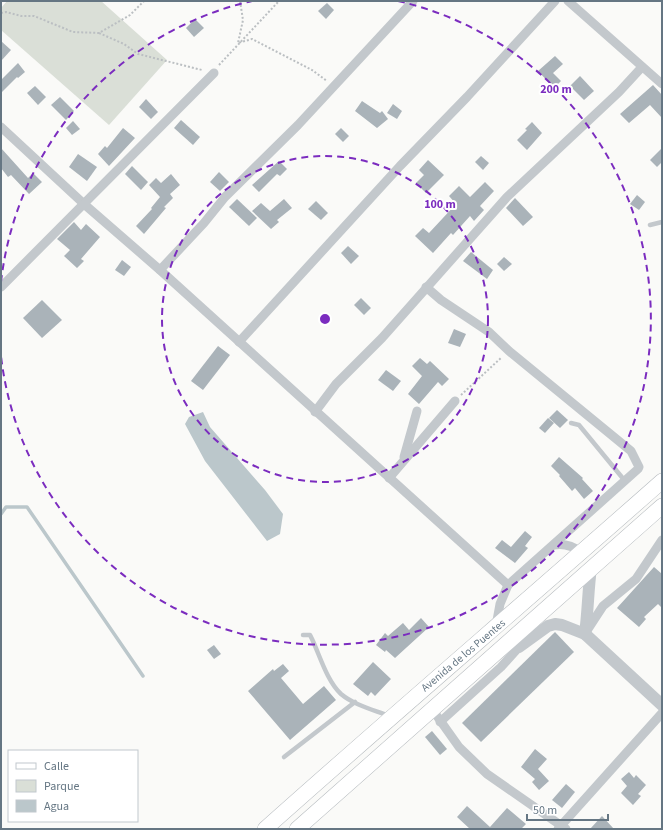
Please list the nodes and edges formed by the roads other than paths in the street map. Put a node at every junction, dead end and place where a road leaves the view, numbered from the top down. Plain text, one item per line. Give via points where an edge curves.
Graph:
1 (413, 1) edge
2 (555, 1) edge
3 (568, 1) edge
4 (642, 67) junction
5 (214, 73) road end
6 (662, 84) edge
7 (1, 127) edge
8 (84, 204) junction
9 (662, 222) edge
10 (650, 225) dead end
11 (160, 270) junction
12 (1, 287) edge
13 (426, 287) junction
14 (239, 342) junction
15 (455, 401) road end
16 (417, 411) dead end
17 (315, 412) junction
18 (571, 423) dead end
19 (404, 459) junction
20 (389, 478) junction
21 (625, 481) junction
22 (662, 482) edge
23 (662, 506) edge
24 (662, 540) edge
25 (554, 544) junction
26 (581, 552) junction
27 (591, 568) junction
28 (508, 585) junction
29 (496, 627) junction
30 (585, 634) junction
31 (302, 635) dead end
32 (513, 644) junction
33 (355, 702) junction
34 (662, 704) edge
35 (432, 709) junction
36 (662, 713) edge
37 (391, 717) junction
38 (440, 722) junction
39 (284, 757) dead end
40 (562, 828) edge
41 (265, 829) edge
42 (297, 829) edge

1 - 11 street via 334,87 225,197
2 - 14 street
3 - 4 street
4 - 6 street
4 - 13 street via 619,92 507,197
5 - 8 street
7 - 8 street
8 - 11 street
8 - 12 street
9 - 10 lane
11 - 14 street
13 - 17 street via 382,338 336,384
13 - 21 street via 489,332 631,451 638,469
14 - 17 street
15 - 19 street
16 - 19 street
17 - 20 street
18 - 21 lane via 580,425
19 - 20 street
20 - 28 street
21 - 25 street
22 - 26 main road, Avenida de los Puentes
23 - 27 main road, Avenida de los Puentes
24 - 30 street via 640,575 603,606
25 - 26 street via 567,545
25 - 28 street
26 - 29 main road, Avenida de los Puentes
27 - 30 street
27 - 32 main road, Avenida de los Puentes
28 - 29 street via 500,604
29 - 37 main road, Avenida de los Puentes
30 - 32 street via 555,624
30 - 34 street
31 - 33 lane via 310,635 341,693
32 - 35 main road, Avenida de los Puentes
32 - 38 street via 501,667
33 - 37 lane
33 - 39 lane
35 - 38 street
35 - 42 main road, Avenida de los Puentes
36 - 40 street
37 - 41 main road, Avenida de los Puentes
38 - 40 street via 458,747 487,774

